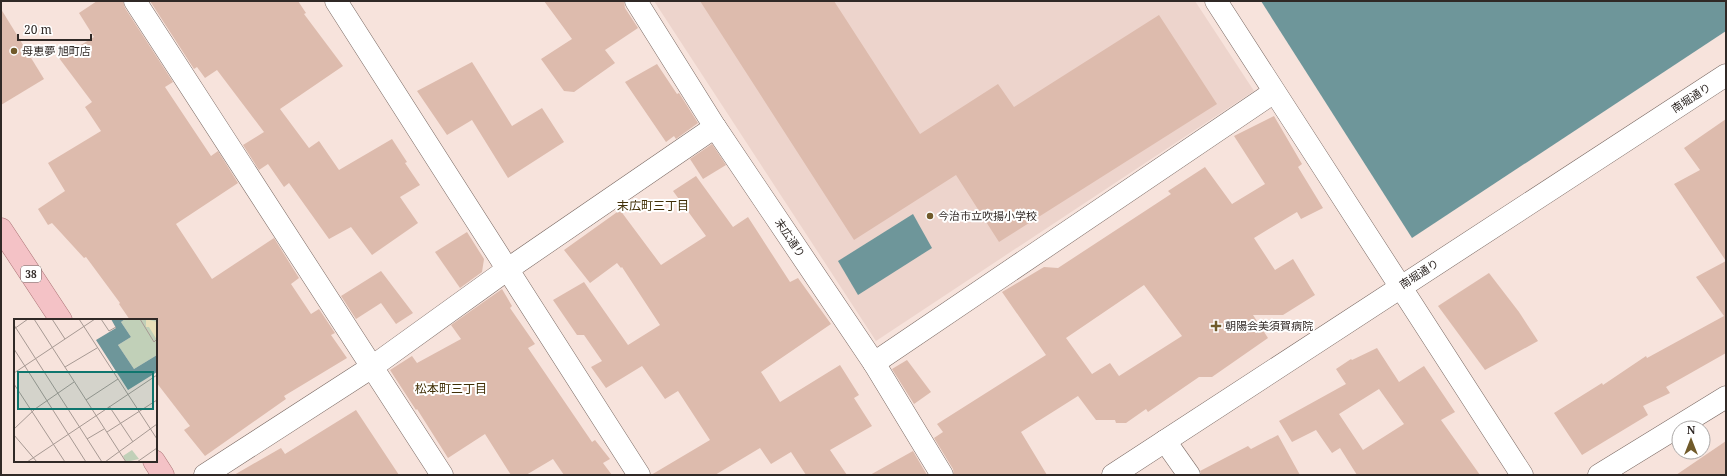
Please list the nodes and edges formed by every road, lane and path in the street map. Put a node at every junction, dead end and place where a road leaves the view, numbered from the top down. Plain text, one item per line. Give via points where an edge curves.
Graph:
1 (134, 1) edge
2 (336, 1) edge
3 (636, 1) edge
4 (1216, 1) edge
5 (1725, 77) edge
6 (1274, 92) junction
7 (715, 127) junction
8 (1, 228) edge
9 (508, 269) junction
10 (1400, 287) junction
11 (60, 319) edge
12 (874, 363) junction
13 (372, 367) junction
14 (1726, 397) edge
15 (1166, 441) junction
16 (155, 462) edge
17 (163, 475) edge
18 (205, 475) edge
19 (442, 475) edge
20 (639, 475) edge
21 (942, 475) edge
22 (1113, 475) edge
23 (1188, 475) edge
24 (1522, 475) edge
25 (1599, 475) edge

1 - 13 street
2 - 9 street
3 - 7 street, 末広通り
4 - 6 street
5 - 10 street, 南堀通り
6 - 10 street
6 - 12 street
7 - 9 street
7 - 12 street, 末広通り
8 - 11 main road, 38
9 - 13 street
9 - 20 street
10 - 15 street, 南堀通り
10 - 24 street
12 - 21 street, 末広通り
13 - 18 street
13 - 19 street
14 - 25 street
15 - 22 street, 南堀通り
15 - 23 street
16 - 17 main road

